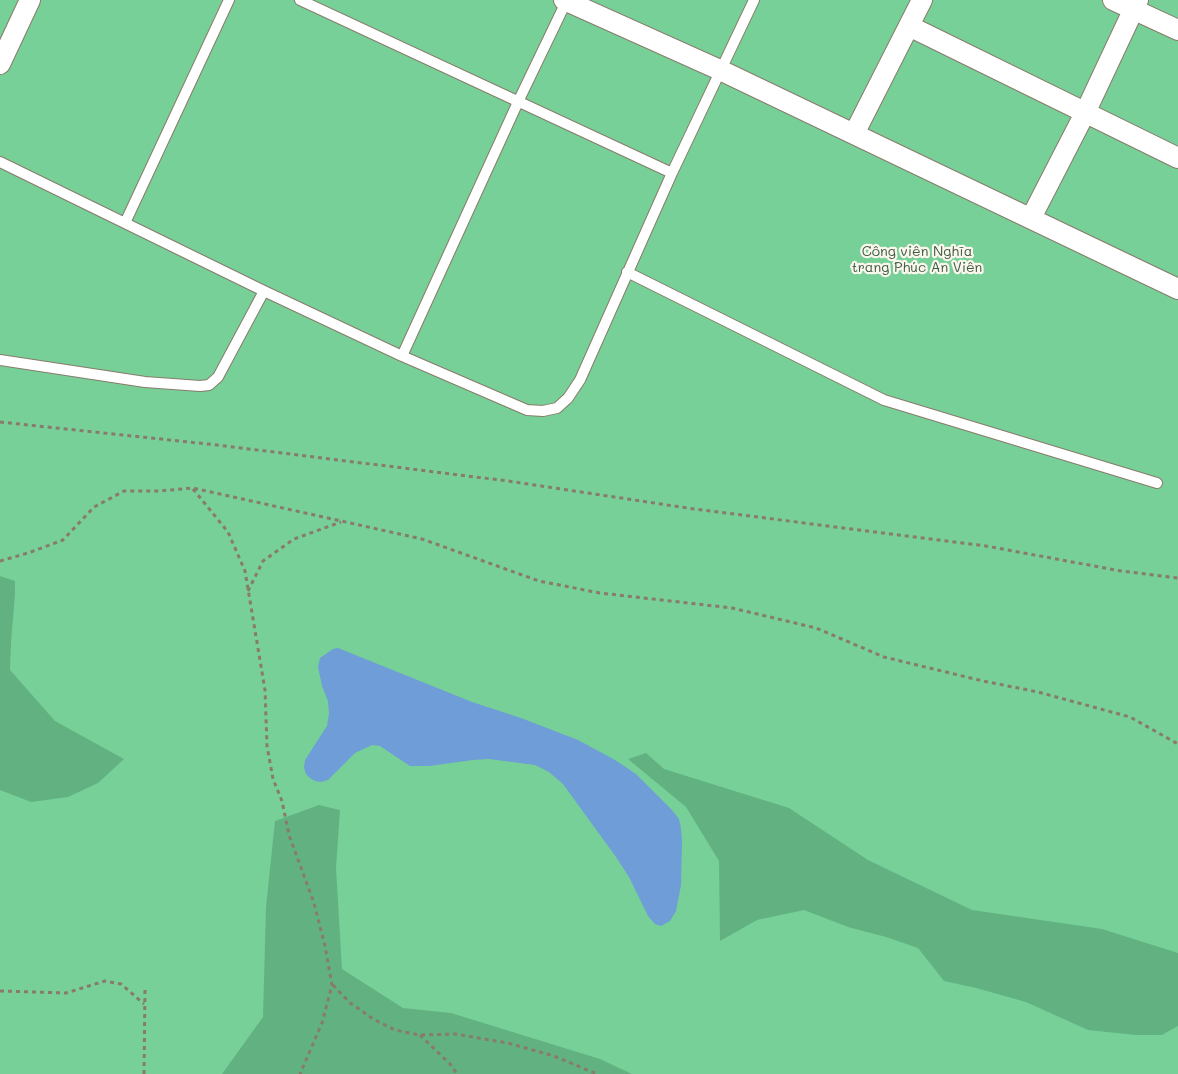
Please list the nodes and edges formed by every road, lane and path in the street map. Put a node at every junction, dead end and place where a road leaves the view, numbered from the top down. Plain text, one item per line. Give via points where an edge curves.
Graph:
1 (30, 0) edge
2 (229, 0) edge
3 (300, 0) edge
4 (566, 0) edge
5 (754, 0) edge
6 (922, 0) edge
7 (1113, 0) edge
8 (1136, 4) edge
9 (909, 26) junction
10 (1178, 30) edge
11 (0, 64) edge
12 (720, 70) junction
13 (518, 102) junction
14 (1085, 113) junction
15 (854, 134) junction
16 (1178, 158) edge
17 (0, 162) edge
18 (672, 174) junction
19 (1031, 218) junction
20 (125, 223) junction
21 (627, 272) junction
22 (1178, 289) edge
23 (264, 291) junction
24 (402, 356) junction
25 (0, 360) edge
26 (0, 422) edge
27 (1157, 483) dead end
28 (193, 488) junction
29 (341, 521) junction
30 (0, 561) edge
31 (1178, 578) edge
32 (248, 592) junction
33 (1178, 744) edge
34 (332, 985) junction
35 (145, 988) dead end
36 (0, 991) edge
37 (144, 1004) junction
38 (419, 1035) junction
39 (144, 1074) edge
40 (300, 1074) edge
41 (457, 1074) edge
42 (596, 1074) edge

1 - 11 street
2 - 20 lane
3 - 13 lane
4 - 12 street
4 - 13 lane
5 - 12 lane
6 - 9 street
7 - 8 street
8 - 10 street
8 - 14 street
9 - 14 street
9 - 15 street
12 - 15 street
12 - 18 lane
13 - 18 lane
13 - 24 lane
14 - 16 street
14 - 19 street
15 - 19 street
17 - 20 lane
18 - 21 lane
19 - 22 street
20 - 23 lane
21 - 24 lane via 580,380 557,408 527,410
21 - 27 lane via 884,400
23 - 24 lane
23 - 25 lane via 218,376 209,385 145,382
26 - 31 path via 508,481 694,509 986,546
28 - 29 path
28 - 30 path via 124,491 94,507 63,540
28 - 32 path via 228,532 245,572
29 - 32 path via 294,539 263,561
29 - 33 path via 422,539 539,581 600,594 732,608 816,628 884,657 1130,717
32 - 34 path via 265,690 267,746 273,778 282,800 289,835 314,903
34 - 38 path via 373,1019 395,1030
34 - 40 path via 322,1023
35 - 37 path
36 - 37 path via 66,993 105,981 121,984
37 - 39 path
38 - 41 path
38 - 42 path via 454,1034 508,1043 554,1056

